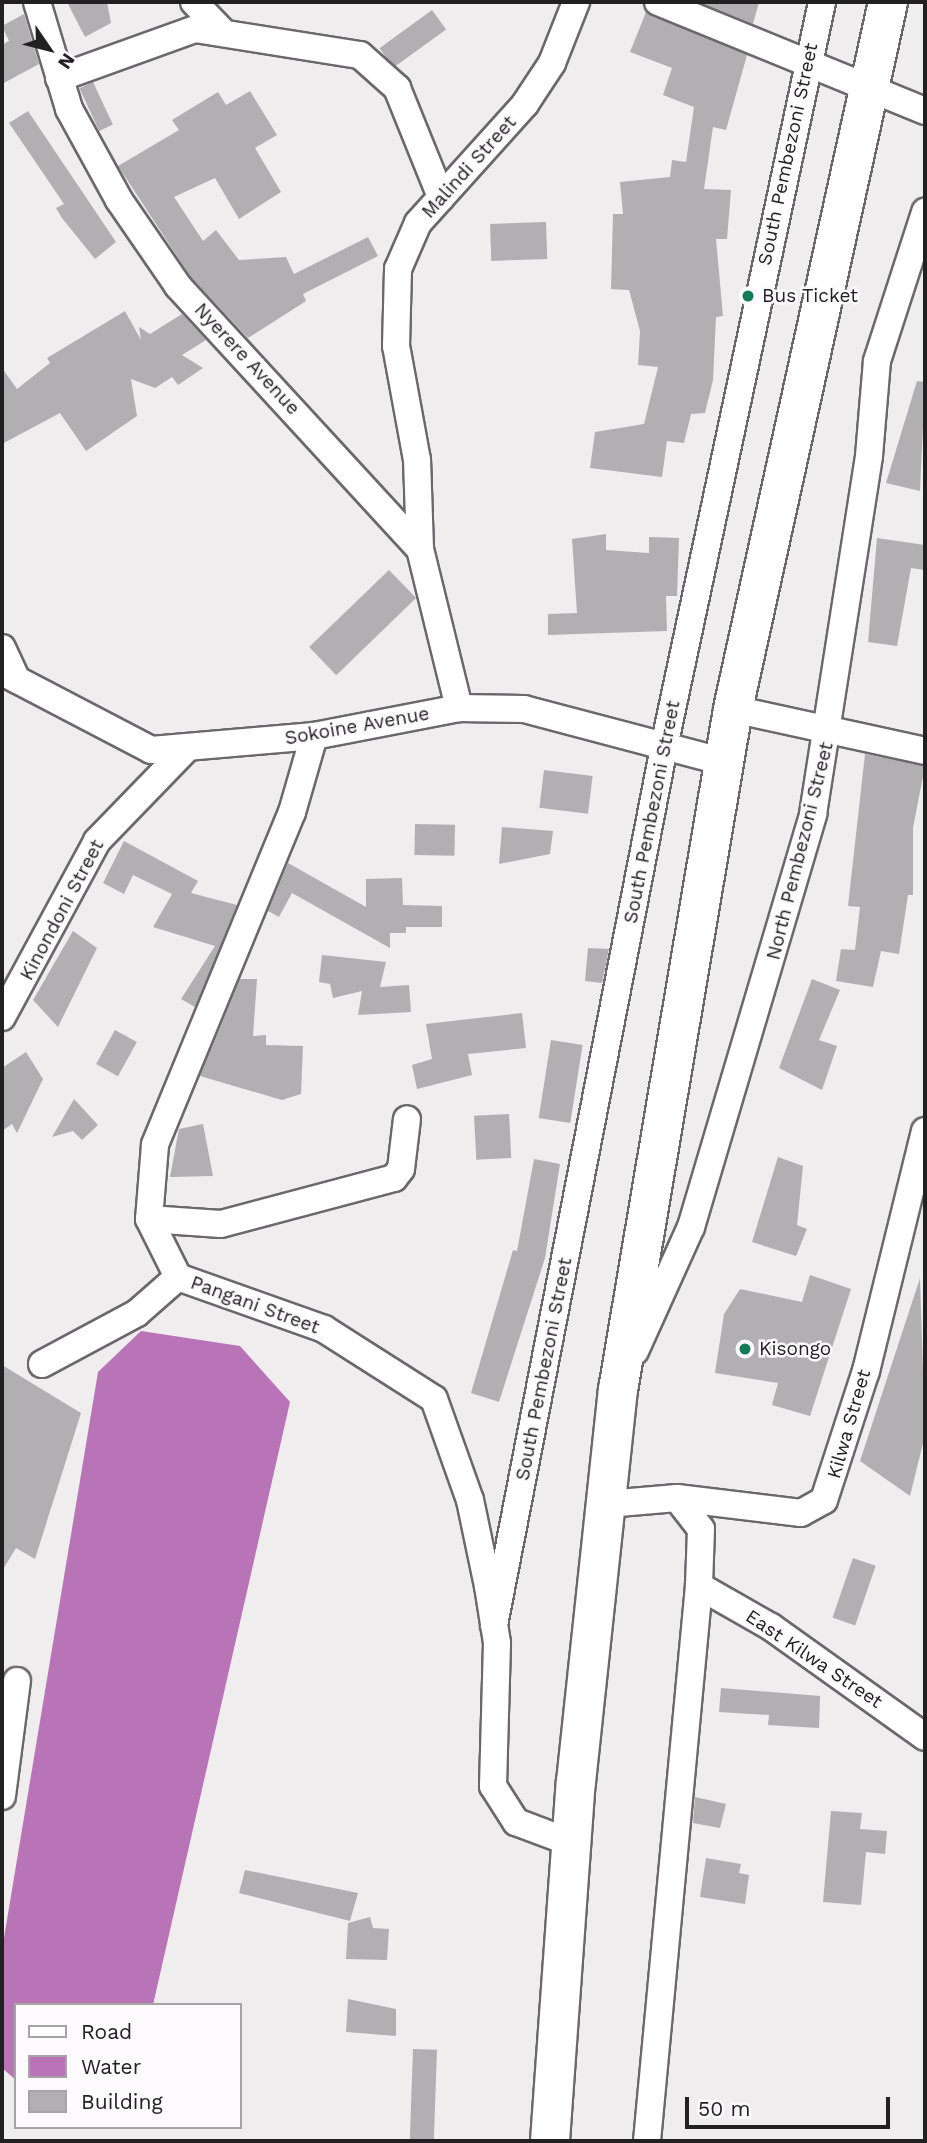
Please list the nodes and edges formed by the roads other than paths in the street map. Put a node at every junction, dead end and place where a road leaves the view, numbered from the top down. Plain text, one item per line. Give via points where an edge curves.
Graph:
1 (37, 2) edge
2 (194, 2) edge
3 (576, 2) edge
4 (658, 2) edge
5 (822, 2) edge
6 (888, 2) edge
7 (223, 32) junction
8 (806, 66) junction
9 (59, 78) junction
10 (868, 91) junction
11 (925, 111) edge
12 (441, 197) junction
13 (925, 212) edge
14 (420, 550) junction
15 (2, 648) edge
16 (9, 676) edge
17 (459, 708) junction
18 (733, 709) junction
19 (829, 733) junction
20 (314, 736) junction
21 (665, 742) junction
22 (187, 748) junction
23 (925, 751) edge
24 (725, 762) junction
25 (2, 1017) edge
26 (407, 1119) dead end
27 (925, 1131) edge
28 (149, 1219) junction
29 (178, 1277) junction
30 (42, 1364) dead end
31 (618, 1390) junction
32 (677, 1498) junction
33 (607, 1504) junction
34 (699, 1586) junction
35 (494, 1625) junction
36 (18, 1681) dead end
37 (925, 1737) edge
38 (2, 1796) edge
39 (572, 1843) junction
40 (550, 2141) edge
41 (646, 2141) edge

1 - 9 street, Nyerere Avenue
2 - 7 street
3 - 12 street, Malindi Street via 552,63 525,104
4 - 8 street
5 - 8 street, South Pembezoni Street
6 - 10 highway
7 - 9 street via 176,33
7 - 12 street via 359,55 374,64 410,112
8 - 10 street
8 - 21 street, South Pembezoni Street
9 - 14 street, Nyerere Avenue via 92,154 178,286
10 - 11 street
10 - 18 highway
12 - 14 street, Malindi Street via 418,223 398,269 394,304 417,460
13 - 19 street, North Pembezoni Street via 877,361
14 - 17 street, Nyerere Avenue
15 - 16 street
16 - 22 street, Sokoine Avenue via 140,746
17 - 20 street, Sokoine Avenue
17 - 21 street, Sokoine Avenue via 524,709
18 - 19 street
18 - 24 highway
19 - 23 street
19 - 31 street, North Pembezoni Street via 791,899 734,1094 691,1227
20 - 22 street, Sokoine Avenue
20 - 28 street via 292,812 155,1145
21 - 24 street, Sokoine Avenue
21 - 35 street, South Pembezoni Street
22 - 25 street, Kinondoni Street via 97,841
24 - 31 highway
26 - 28 street via 401,1169 394,1178 221,1224
27 - 32 street, Kilwa Street via 866,1371 824,1500 801,1513
28 - 29 street, Pangani Street
29 - 30 street via 137,1313
29 - 35 street, Pangani Street via 324,1329 429,1393 470,1500
31 - 33 highway
32 - 33 street, Kilwa Street
32 - 34 street via 701,1529
33 - 39 highway
34 - 37 street, East Kilwa Street via 771,1627
34 - 41 street
35 - 39 street, Pangani Street via 490,1762 496,1795 516,1822
36 - 38 street
39 - 40 highway

